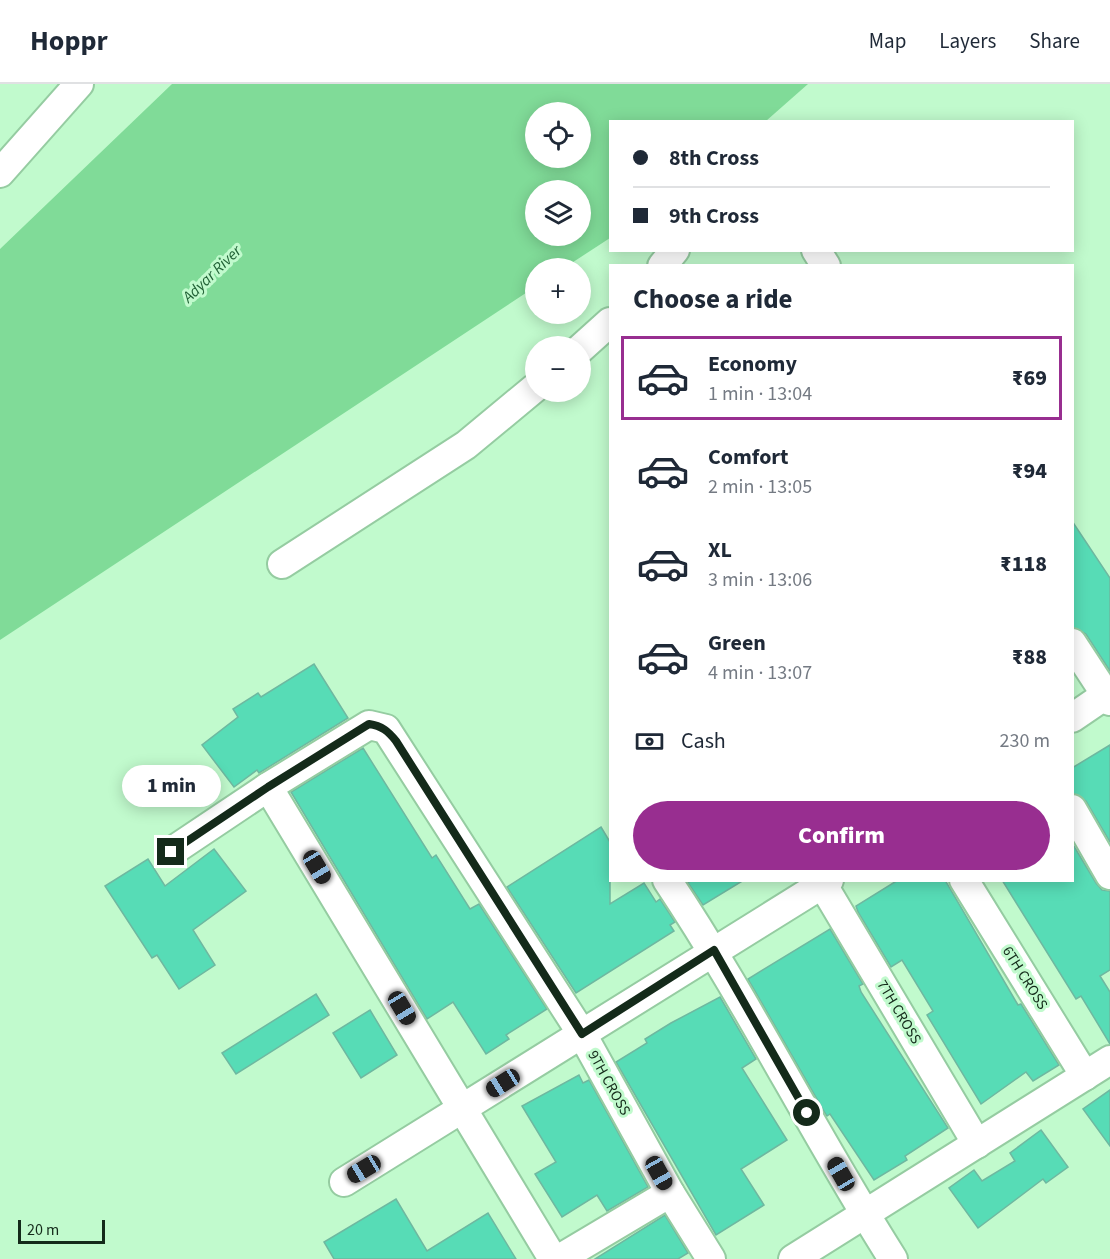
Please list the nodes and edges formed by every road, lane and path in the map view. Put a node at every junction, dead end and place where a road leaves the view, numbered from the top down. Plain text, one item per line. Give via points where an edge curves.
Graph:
1 (79, 84) edge
2 (0, 173) edge
3 (673, 252) edge
4 (664, 264) edge
5 (609, 323) edge
6 (591, 339) edge
7 (525, 396) edge
8 (282, 564) dead end
9 (1074, 646) edge
10 (1109, 696) edge
11 (1074, 717) edge
12 (268, 787) junction
13 (1074, 812) edge
14 (171, 852) dead end
15 (1110, 875) edge
16 (668, 882) edge
17 (824, 882) edge
18 (965, 882) edge
19 (714, 950) junction
20 (582, 1034) junction
21 (1110, 1060) edge
22 (1085, 1076) junction
23 (464, 1108) junction
24 (977, 1144) junction
25 (344, 1182) dead end
26 (670, 1193) junction
27 (865, 1214) junction
28 (553, 1259) edge
29 (559, 1259) edge
30 (711, 1259) edge
31 (793, 1259) edge
32 (893, 1259) edge

1 - 2 street
3 - 4 street
5 - 6 street
7 - 8 street via 466,445
9 - 10 street
10 - 11 street
12 - 14 street, 9TH CROSS
12 - 20 street, 9TH CROSS via 369,724 386,729
12 - 23 street
13 - 15 street
16 - 19 street
17 - 19 street
17 - 24 street, 7TH CROSS
18 - 22 street, 6TH CROSS
19 - 20 street
19 - 27 street
20 - 23 street
20 - 26 street, 9TH CROSS
21 - 22 street
22 - 24 street
23 - 25 street
23 - 28 street
24 - 27 street
26 - 29 street
26 - 30 street, 9TH CROSS
27 - 31 street
27 - 32 street

